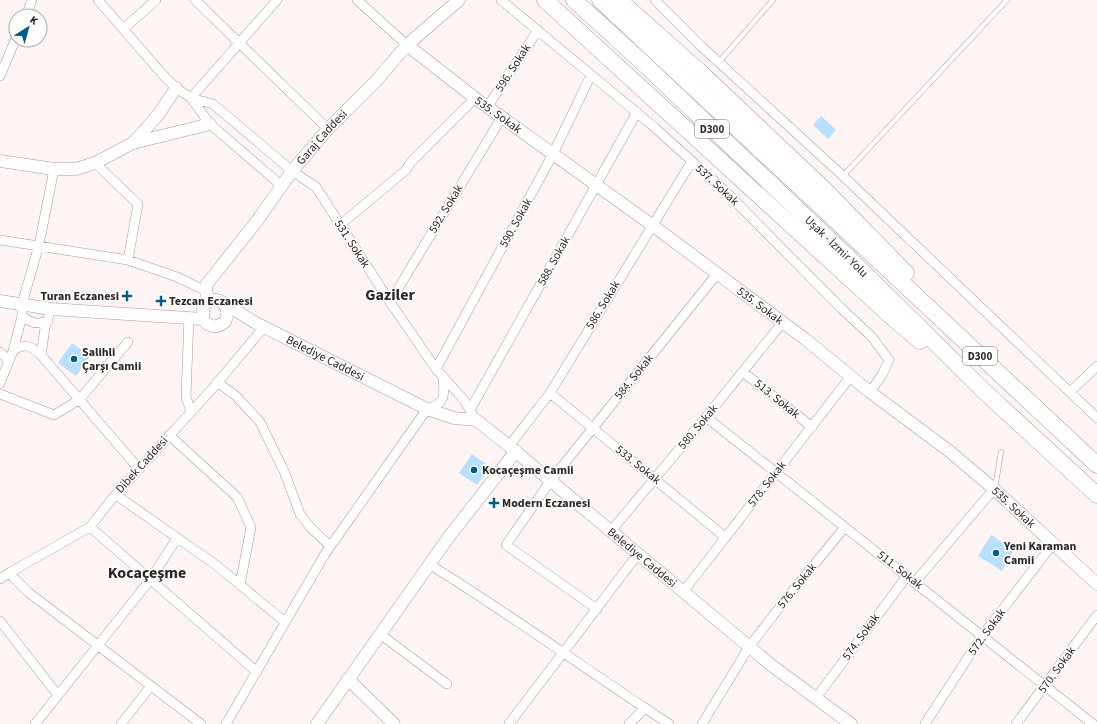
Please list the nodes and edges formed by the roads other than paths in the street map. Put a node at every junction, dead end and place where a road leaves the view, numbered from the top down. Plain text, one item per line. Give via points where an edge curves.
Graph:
1 (98, 0) edge
2 (156, 0) edge
3 (195, 0) edge
4 (277, 0) edge
5 (357, 0) edge
6 (458, 0) edge
7 (501, 0) edge
8 (546, 0) edge
9 (574, 0) edge
10 (600, 0) edge
11 (619, 0) edge
12 (655, 0) edge
13 (773, 0) edge
14 (1007, 0) edge
15 (123, 30) junction
16 (538, 30) junction
17 (238, 43) junction
18 (407, 45) junction
19 (12, 48) edge
20 (719, 62) junction
21 (591, 75) junction
22 (0, 76) edge
23 (176, 88) junction
24 (191, 98) junction
25 (475, 98) junction
26 (488, 106) junction
27 (637, 112) junction
28 (502, 117) junction
29 (210, 124) junction
30 (328, 129) junction
31 (133, 143) junction
32 (553, 154) junction
33 (0, 161) edge
34 (692, 161) junction
35 (95, 163) junction
36 (54, 169) junction
37 (292, 171) junction
38 (843, 176) junction
39 (597, 185) junction
40 (282, 186) junction
41 (340, 225) junction
42 (652, 225) junction
43 (0, 240) edge
44 (39, 245) junction
45 (128, 260) junction
46 (718, 274) junction
47 (208, 296) junction
48 (0, 301) edge
49 (390, 302) junction
50 (225, 304) junction
51 (51, 309) junction
52 (22, 310) junction
53 (189, 317) junction
54 (202, 319) junction
55 (48, 321) junction
56 (225, 322) junction
57 (783, 322) junction
58 (260, 325) junction
59 (950, 327) junction
60 (128, 342) dead end
61 (13, 351) junction
62 (0, 352) edge
63 (41, 355) junction
64 (9, 361) junction
65 (1097, 366) edge
66 (436, 369) junction
67 (743, 372) junction
68 (851, 376) junction
69 (443, 378) junction
70 (217, 382) junction
71 (0, 383) edge
72 (550, 392) junction
73 (870, 392) junction
74 (1070, 392) junction
75 (986, 393) junction
76 (0, 394) edge
77 (79, 400) junction
78 (427, 409) junction
79 (191, 412) junction
80 (473, 415) junction
81 (706, 417) junction
82 (1097, 418) edge
83 (593, 427) junction
84 (812, 427) junction
85 (169, 435) junction
86 (513, 448) junction
87 (1001, 452) dead end
88 (1097, 465) edge
89 (139, 469) junction
90 (776, 472) junction
91 (655, 478) junction
92 (551, 480) junction
93 (994, 489) junction
94 (116, 495) junction
95 (1097, 495) edge
96 (90, 526) junction
97 (845, 527) junction
98 (611, 531) junction
99 (177, 538) junction
100 (726, 538) junction
101 (1053, 544) junction
102 (330, 546) junction
103 (638, 554) junction
104 (429, 564) junction
105 (9, 573) junction
106 (906, 576) junction
107 (0, 579) edge
108 (150, 580) junction
109 (914, 582) junction
110 (1097, 584) edge
111 (240, 585) junction
112 (683, 592) junction
113 (597, 609) junction
114 (1097, 615) edge
115 (0, 621) edge
116 (285, 622) junction
117 (380, 634) junction
118 (982, 636) junction
119 (97, 645) junction
120 (749, 647) junction
121 (563, 652) junction
122 (257, 672) junction
123 (348, 679) junction
124 (447, 684) dead end
125 (151, 686) junction
126 (1045, 686) junction
127 (57, 694) junction
128 (816, 698) junction
129 (645, 708) junction
130 (39, 722) edge
131 (121, 724) edge
132 (201, 724) edge
133 (226, 724) edge
134 (317, 724) edge
135 (394, 724) edge
136 (509, 724) edge
137 (629, 724) edge
138 (669, 724) edge
139 (702, 724) edge
140 (851, 724) edge
141 (926, 724) edge
142 (1016, 724) edge
143 (1093, 724) edge

1 - 15 street
2 - 15 street
3 - 17 street
4 - 17 street
5 - 18 street
6 - 18 street, Garaj Caddesi
7 - 16 street, 537. Sokak
8 - 75 highway via 894,320
9 - 75 highway, Uşak - İzmir Yolu / D300 via 849,258
10 - 59 highway, Uşak - İzmir Yolu / D300
11 - 59 highway via 698,70 826,192 911,278
12 - 20 street
13 - 20 lane
14 - 38 lane
15 - 23 street
16 - 21 street, 537. Sokak
16 - 26 street, 596. Sokak
17 - 24 street
17 - 30 street
18 - 25 street, 535. Sokak
18 - 30 street, Garaj Caddesi via 376,81
19 - 22 street
20 - 38 street
21 - 27 street, 537. Sokak
21 - 32 street, 590. Sokak
23 - 24 street
23 - 31 street via 158,115
24 - 29 street
24 - 37 street, 531. Sokak via 213,104
25 - 26 street, 535. Sokak
25 - 41 street via 406,170
26 - 28 street, 535. Sokak
27 - 34 street, 537. Sokak
27 - 39 street, 588. Sokak
28 - 32 street, 535. Sokak
28 - 49 street, 592. Sokak
29 - 31 street
29 - 40 street
30 - 37 street, Garaj Caddesi
31 - 35 street
32 - 39 street, 535. Sokak
32 - 66 street, 590. Sokak
33 - 36 street
34 - 42 street, 586. Sokak
34 - 73 street, 537. Sokak via 872,337 889,360
35 - 36 street via 76,169
35 - 45 street via 138,204
36 - 44 street
37 - 40 street, Garaj Caddesi
37 - 41 street, 531. Sokak via 316,187
38 - 74 street
39 - 42 street, 535. Sokak
39 - 80 street, 588. Sokak
40 - 47 street, Garaj Caddesi via 210,278 207,284
41 - 49 street, 531. Sokak
42 - 46 street, 535. Sokak
42 - 72 street, 586. Sokak
43 - 44 street
44 - 45 street
44 - 52 street
45 - 47 street via 177,277
46 - 57 street, 535. Sokak
46 - 83 street, 584. Sokak
47 - 50 street
47 - 54 street via 203,307
48 - 52 street
49 - 66 street, 531. Sokak
50 - 56 street via 228,311
50 - 58 street, Belediye Caddesi
51 - 52 street
51 - 53 street
51 - 55 street
52 - 55 street via 29,322 40,324
52 - 61 street
53 - 54 street
53 - 79 street via 186,398
54 - 56 street via 212,326
55 - 63 street
56 - 58 street
57 - 67 street, 580. Sokak
57 - 68 street, 535. Sokak
58 - 70 street, Dibek Caddesi
58 - 78 street, Belediye Caddesi
59 - 88 highway, Uşak - İzmir Yolu / D300
60 - 77 street
61 - 63 street via 25,345
61 - 64 street
62 - 64 street
63 - 77 street
64 - 71 street
65 - 74 street
66 - 69 street, 531. Sokak
67 - 81 street, 580. Sokak
67 - 84 street, 513. Sokak
68 - 73 street, 535. Sokak
68 - 84 street, 578. Sokak
69 - 78 street via 445,392 442,399 436,406
69 - 80 street, 531. Sokak via 464,400
70 - 79 street, Dibek Caddesi
70 - 102 street via 236,396 260,422 284,471 300,514
72 - 83 street, 533. Sokak
72 - 86 street, 586. Sokak
73 - 93 street, 535. Sokak via 949,451
74 - 82 street
75 - 95 highway, Uşak - İzmir Yolu / D300
76 - 77 street via 54,415
77 - 89 street
78 - 80 street, Belediye Caddesi via 454,418
78 - 102 street
79 - 85 street, Dibek Caddesi
80 - 86 street, Belediye Caddesi
81 - 90 street, 511. Sokak
81 - 91 street, 580. Sokak
83 - 91 street, 533. Sokak
83 - 92 street, 584. Sokak
84 - 90 street, 578. Sokak
85 - 89 street, Dibek Caddesi
85 - 111 street via 237,497 250,527
86 - 92 street, Belediye Caddesi
86 - 104 street
87 - 93 lane
89 - 94 street, Dibek Caddesi
90 - 97 street, 511. Sokak
90 - 100 street, 578. Sokak
91 - 98 street, 580. Sokak
91 - 100 street, 533. Sokak
92 - 98 street, Belediye Caddesi
92 - 113 street, 584. Sokak via 506,545
93 - 101 street, 535. Sokak
93 - 109 street
94 - 96 street, Dibek Caddesi
94 - 99 street
96 - 105 street, Dibek Caddesi
96 - 108 street
97 - 106 street, 511. Sokak
97 - 120 street, 576. Sokak
98 - 103 street, Belediye Caddesi
99 - 108 street
99 - 111 street
100 - 112 street, 578. Sokak
101 - 110 street, 535. Sokak
101 - 118 street, 572. Sokak
102 - 116 street
103 - 112 street, Belediye Caddesi
103 - 113 street
104 - 117 street
104 - 121 street
105 - 107 street, Dibek Caddesi
105 - 119 street via 28,592
106 - 109 street, 511. Sokak
106 - 128 street, 574. Sokak
108 - 119 street
108 - 122 street
109 - 118 street, 511. Sokak
111 - 116 street
112 - 120 street, Belediye Caddesi
113 - 121 street
114 - 126 street, 570. Sokak
115 - 127 street
116 - 122 street
117 - 123 street
117 - 124 street
118 - 126 street, 511. Sokak
118 - 141 street, 572. Sokak
119 - 125 street
119 - 127 street
120 - 128 street, Belediye Caddesi
120 - 139 street, 576. Sokak
121 - 129 street
121 - 136 street
122 - 133 street
123 - 134 street
123 - 135 street
125 - 131 street
125 - 132 street
126 - 142 street, 570. Sokak
126 - 143 street, 511. Sokak
127 - 130 street
128 - 140 street, Belediye Caddesi
129 - 137 street
129 - 138 street

